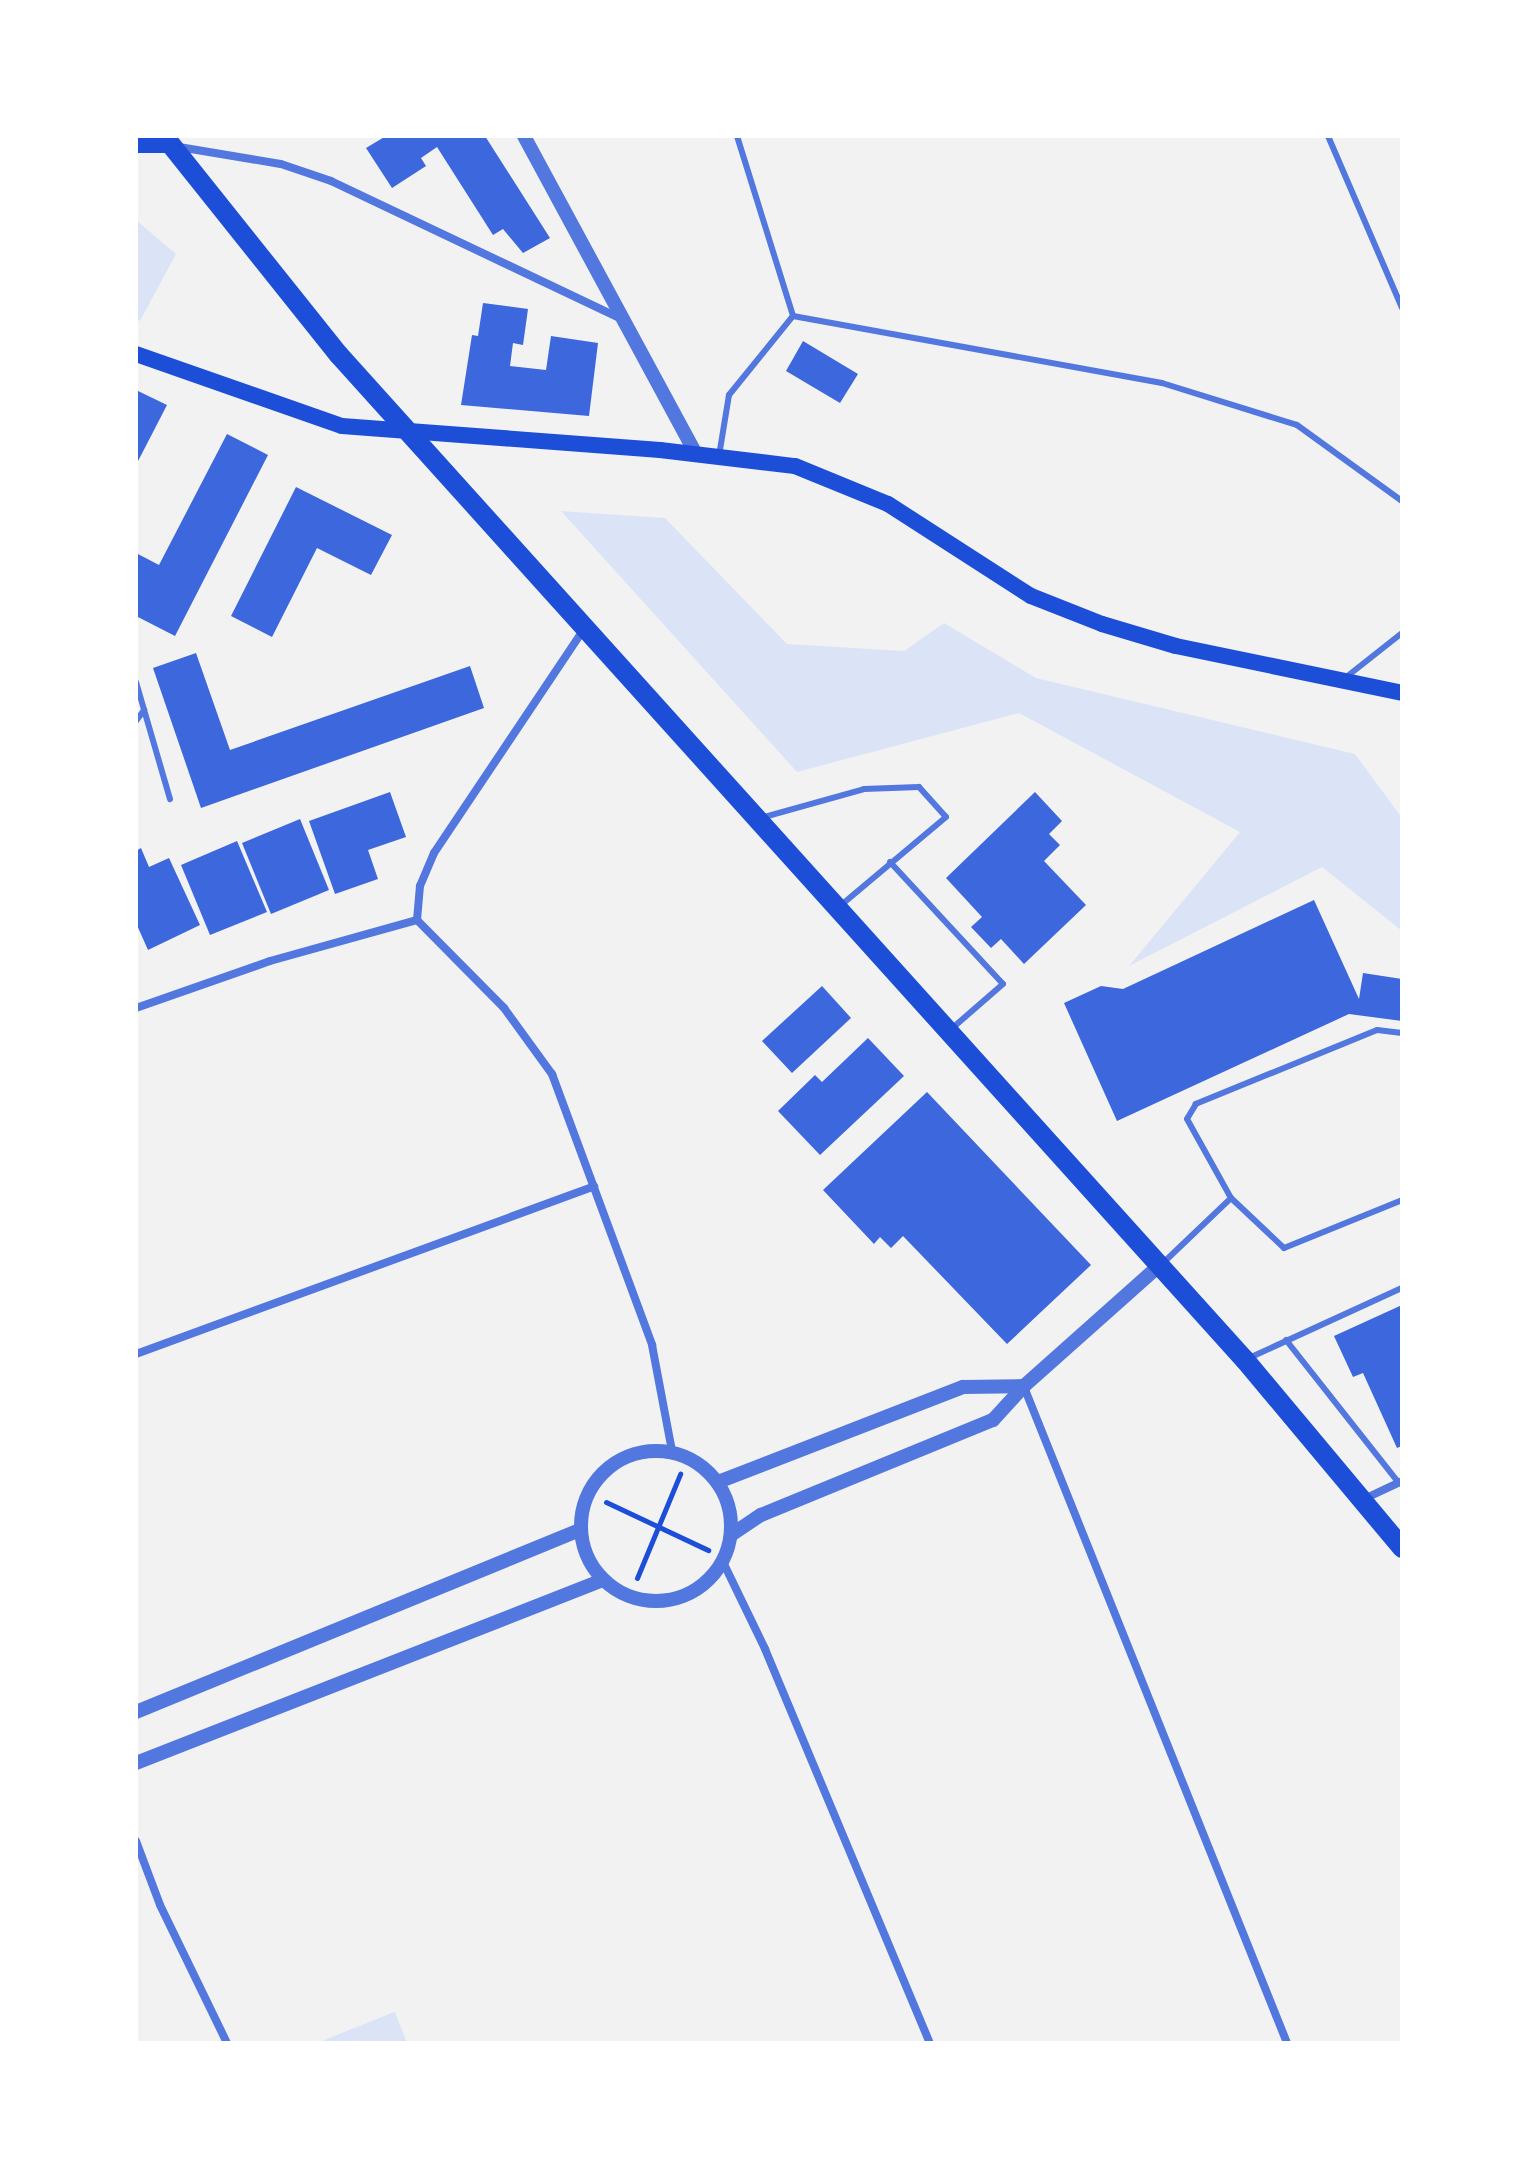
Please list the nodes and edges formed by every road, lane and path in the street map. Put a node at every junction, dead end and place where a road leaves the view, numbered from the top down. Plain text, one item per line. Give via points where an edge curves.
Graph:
1 (524, 136) edge
2 (737, 136) edge
3 (1328, 136) edge
4 (167, 141) edge
5 (136, 145) edge
6 (1402, 308) edge
7 (793, 316) junction
8 (627, 321) junction
9 (136, 354) edge
10 (696, 454) junction
11 (719, 456) junction
12 (1402, 501) edge
13 (586, 626) junction
14 (1402, 633) edge
15 (1342, 680) junction
16 (136, 682) edge
17 (1402, 693) edge
18 (144, 710) junction
19 (136, 721) edge
20 (170, 799) dead end
21 (758, 819) junction
22 (890, 862) junction
23 (838, 908) junction
24 (417, 920) junction
25 (136, 1008) edge
26 (950, 1031) junction
27 (1402, 1033) edge
28 (594, 1186) junction
29 (1231, 1198) junction
30 (1402, 1200) edge
31 (1160, 1265) junction
32 (1402, 1288) edge
33 (1286, 1340) junction
34 (136, 1354) edge
35 (1245, 1360) junction
36 (1024, 1386) junction
37 (672, 1451) junction
38 (680, 1474) dead end
39 (1400, 1481) edge
40 (718, 1482) junction
41 (1363, 1499) junction
42 (606, 1502) dead end
43 (659, 1528) junction
44 (580, 1530) junction
45 (731, 1535) junction
46 (1402, 1548) edge
47 (708, 1550) dead end
48 (723, 1562) junction
49 (637, 1578) dead end
50 (603, 1580) junction
51 (136, 1712) edge
52 (136, 1763) edge
53 (136, 1841) edge
54 (227, 2043) edge
55 (930, 2043) edge
56 (1287, 2043) edge

1 - 8 street
2 - 7 lane
3 - 6 lane
4 - 5 main road
4 - 8 street via 281,164 331,181
4 - 13 main road via 339,355
7 - 11 lane via 729,395
7 - 12 lane via 1162,383 1297,425
8 - 10 street
9 - 10 main road via 342,426
10 - 11 main road
11 - 15 main road via 795,466 847,483 1031,596 1102,624 1176,646
13 - 21 main road
13 - 24 street via 434,853 420,886
14 - 15 lane
15 - 17 main road
16 - 18 lane
18 - 19 lane
18 - 20 lane
21 - 22 lane via 864,789 919,787 946,817
21 - 23 main road
22 - 23 lane
22 - 26 lane via 1003,984
23 - 26 main road
24 - 25 street via 284,956
24 - 28 street via 441,939 532,1041 552,1074
26 - 31 main road
27 - 29 lane via 1377,1030 1196,1104 1187,1119
28 - 34 street
28 - 37 street via 652,1345
29 - 30 lane via 1284,1248
29 - 31 lane
31 - 35 main road
31 - 36 street
32 - 33 lane
33 - 35 lane
33 - 39 lane
35 - 41 main road
36 - 40 street via 963,1387
36 - 45 street via 993,1420 761,1515
36 - 56 street
37 - 40 street via 698,1462
37 - 44 street via 645,1451 618,1460 589,1493
38 - 43 path
39 - 41 street
40 - 45 street via 729,1507
41 - 46 main road
42 - 43 path
43 - 47 path
43 - 49 path
44 - 50 street via 587,1557
44 - 51 street
45 - 48 street
48 - 50 street via 693,1590 653,1602 626,1595
48 - 55 street via 765,1649
50 - 52 street
53 - 54 street via 160,1905

